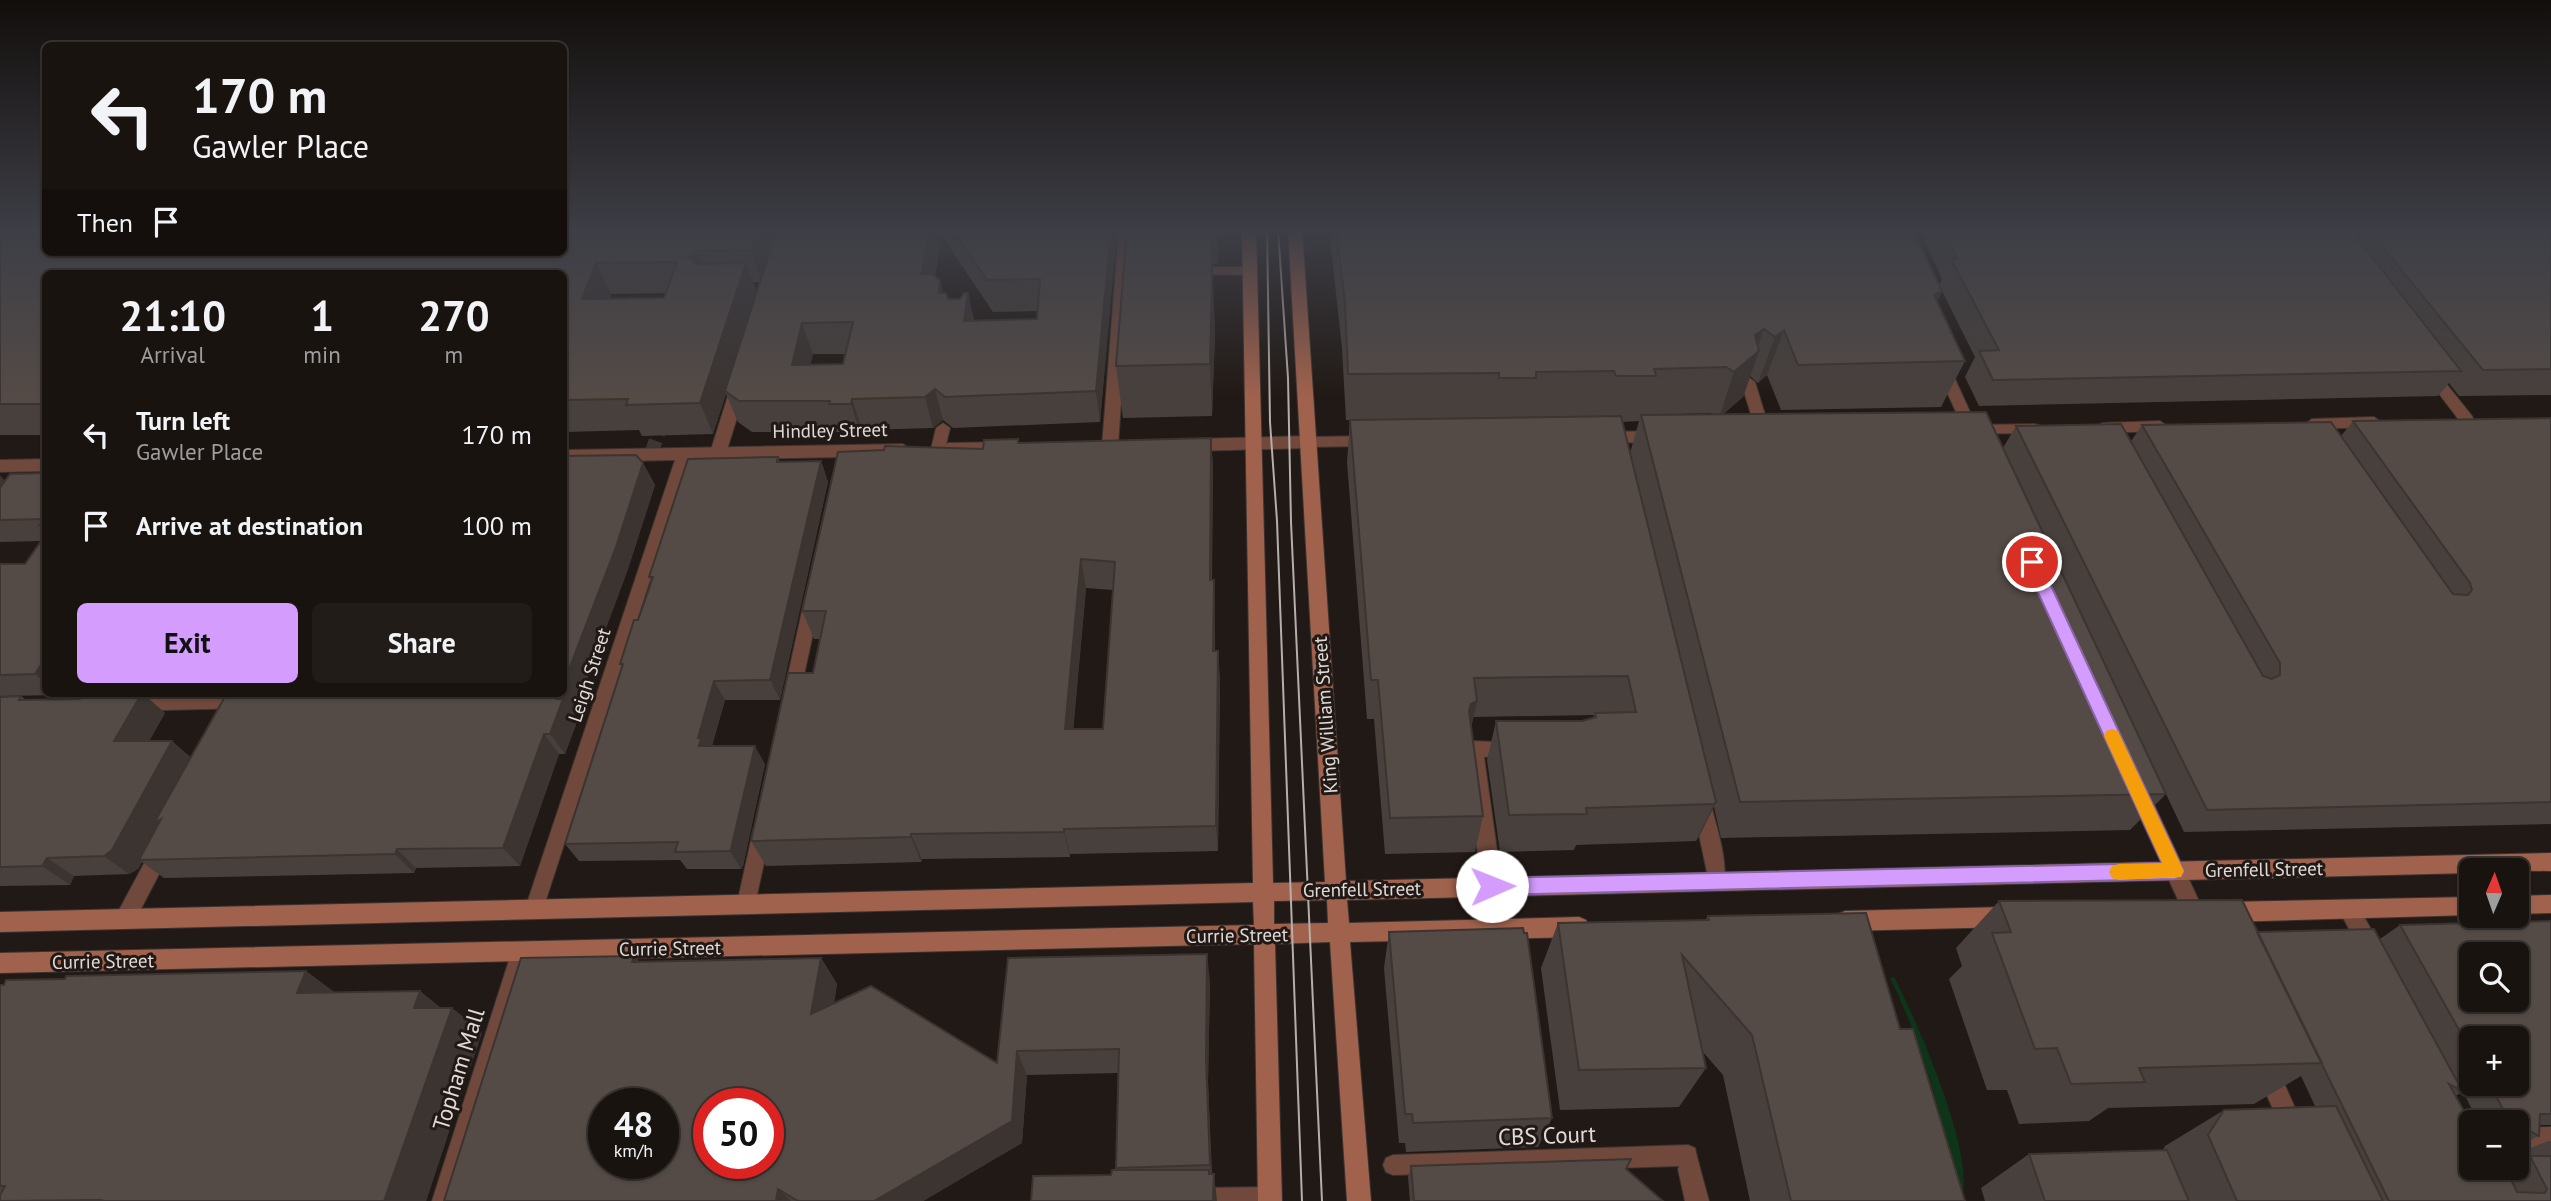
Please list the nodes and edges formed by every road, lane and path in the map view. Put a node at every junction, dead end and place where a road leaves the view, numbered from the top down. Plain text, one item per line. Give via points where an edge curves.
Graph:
1 (1127, 285) edge
2 (1250, 285) edge
3 (1298, 285) edge
4 (1937, 355) edge
5 (2426, 367) edge
6 (744, 373) edge
7 (1748, 382) edge
8 (2467, 420) edge
9 (2389, 422) edge
10 (2172, 426) edge
11 (943, 428) edge
12 (2049, 428) edge
13 (1764, 434) edge
14 (1614, 436) junction
15 (1668, 436) edge
16 (1586, 437) edge
17 (2315, 439) edge
18 (1380, 441) edge
19 (1308, 442) junction
20 (1254, 444) junction
21 (1180, 445) edge
22 (1110, 446) edge
23 (2113, 446) edge
24 (1022, 448) edge
25 (938, 449) junction
26 (845, 451) junction
27 (718, 453) junction
28 (684, 454) junction
29 (567, 456) edge
30 (1618, 458) edge
31 (42, 465) edge
32 (0, 466) edge
33 (42, 467) edge
34 (841, 469) edge
35 (29, 483) edge
36 (815, 587) edge
37 (267, 700) edge
38 (239, 701) junction
39 (107, 704) edge
40 (790, 705) edge
41 (227, 724) edge
42 (1528, 749) edge
43 (2128, 770) edge
44 (1697, 785) edge
45 (765, 819) edge
46 (172, 829) edge
47 (2551, 862) edge
48 (2175, 871) junction
49 (1716, 881) junction
50 (1492, 886) junction
51 (1337, 890) junction
52 (1264, 891) junction
53 (746, 904) junction
54 (2551, 904) edge
55 (2529, 905) edge
56 (2459, 906) edge
57 (534, 909) junction
58 (2349, 909) junction
59 (2194, 912) junction
60 (2170, 913) edge
61 (2020, 917) edge
62 (125, 919) junction
63 (1828, 921) edge
64 (0, 922) edge
65 (1604, 926) edge
66 (1340, 933) junction
67 (1265, 934) junction
68 (2208, 942) edge
69 (521, 951) junction
70 (0, 963) edge
71 (2380, 967) edge
72 (2258, 1051) edge
73 (2551, 1138) edge
74 (2529, 1139) edge
75 (2304, 1151) edge
76 (1393, 1165) dead end
77 (1690, 1169) joint
78 (1270, 1199) edge
79 (1176, 1200) edge
80 (443, 1201) edge
81 (1359, 1201) edge
82 (1697, 1201) edge

1 - 22 street
2 - 20 main road
3 - 19 main road, King William Street
4 - 12 street via 1968,434
5 - 8 street
6 - 27 street
7 - 13 street
9 - 17 street via 2298,424
10 - 23 street via 2095,428
11 - 25 street
14 - 15 street
14 - 16 street
14 - 30 street
18 - 19 street
19 - 20 street
19 - 51 main road, King William Street
20 - 21 street
20 - 52 main road
24 - 25 street, Hindley Street
25 - 26 street, Hindley Street
26 - 27 street, Hindley Street
26 - 34 street
27 - 28 street, Hindley Street
28 - 29 street, Hindley Street
28 - 57 street, Leigh Street
31 - 32 street
33 - 35 street
36 - 40 street
37 - 38 street
38 - 39 street
38 - 41 street
42 - 50 street via 1473,749
43 - 48 street
44 - 49 street
45 - 53 street
46 - 62 street
47 - 48 main road, Grenfell Street
48 - 49 main road, Grenfell Street
48 - 59 street
49 - 50 main road, Grenfell Street
50 - 51 main road, Grenfell Street
51 - 52 main road, Grenfell Street
51 - 66 main road, King William Street
52 - 53 main road
52 - 67 main road
53 - 57 main road
54 - 55 main road
56 - 58 main road
57 - 62 main road
58 - 59 main road
58 - 71 street
59 - 60 main road
59 - 68 street
61 - 63 main road
62 - 64 main road
65 - 66 main road via 1525,939
66 - 67 main road, Currie Street
66 - 81 main road, King William Street
67 - 69 main road, Currie Street
67 - 78 main road
69 - 70 main road, Currie Street
69 - 80 street, Topham Mall
72 - 75 street
73 - 74 street
76 - 77 street, CBS Court via 1688,1155
77 - 82 street
78 - 79 street

